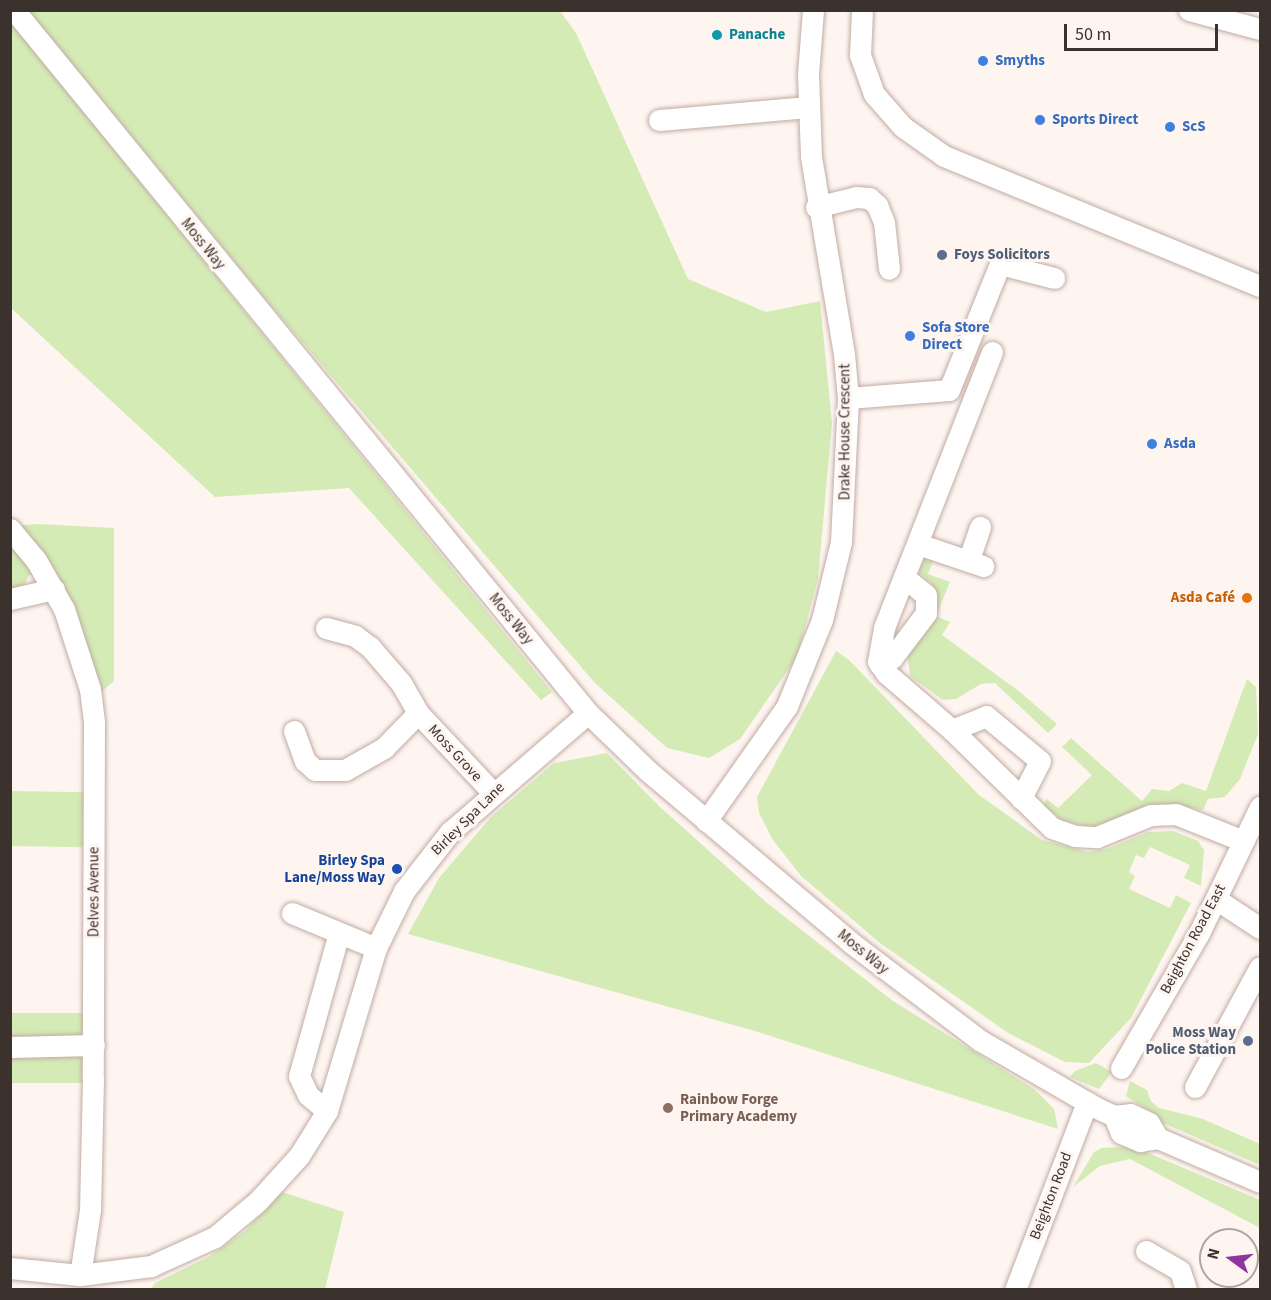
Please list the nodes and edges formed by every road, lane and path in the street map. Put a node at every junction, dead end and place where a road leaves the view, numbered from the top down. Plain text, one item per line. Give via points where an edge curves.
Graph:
1 (14, 10) edge
2 (813, 10) edge
3 (862, 10) edge
4 (1190, 10) edge
5 (1260, 29) edge
6 (808, 107) junction
7 (659, 120) dead end
8 (816, 207) junction
9 (890, 269) dead end
10 (1054, 278) dead end
11 (1260, 286) edge
12 (992, 352) dead end
13 (848, 398) junction
14 (980, 528) dead end
15 (10, 529) edge
16 (918, 544) junction
17 (904, 577) junction
18 (54, 589) junction
19 (10, 599) edge
20 (326, 628) dead end
21 (880, 666) junction
22 (418, 713) junction
23 (588, 713) junction
24 (952, 730) junction
25 (294, 731) dead end
26 (493, 793) junction
27 (1021, 798) junction
28 (1260, 807) edge
29 (706, 821) junction
30 (1243, 841) junction
31 (1216, 899) junction
32 (292, 913) dead end
33 (1260, 928) edge
34 (339, 933) junction
35 (376, 948) junction
36 (1260, 967) edge
37 (94, 1045) junction
38 (10, 1047) edge
39 (1121, 1068) dead end
40 (1195, 1087) dead end
41 (1087, 1102) junction
42 (327, 1111) junction
43 (1260, 1182) edge
44 (1146, 1251) dead end
45 (10, 1268) edge
46 (80, 1275) junction
47 (118, 1281) edge
48 (54, 1282) edge
49 (1015, 1290) edge
50 (1186, 1290) edge

1 - 23 street, Moss Way
2 - 6 street, Drake House Crescent
3 - 11 street via 860,56 874,94 903,127 944,156
4 - 5 street
6 - 7 street
6 - 8 street, Drake House Crescent
8 - 9 street via 856,196 869,198 877,205 884,222
8 - 13 street, Drake House Crescent via 844,354
10 - 13 street via 1000,264 949,390
12 - 16 street
13 - 29 street, Drake House Crescent via 842,533 822,620 787,706
14 - 16 street via 976,563
15 - 18 street, Delves Avenue
16 - 17 street
17 - 21 street via 879,645
17 - 21 street via 926,594 926,613 892,658
18 - 19 street
18 - 37 street, Delves Avenue via 87,677 94,722
20 - 22 street, Moss Grove via 355,636 370,647 401,683
21 - 24 street
22 - 25 street, Moss Grove via 384,748 345,770 315,770 305,761
22 - 26 street, Moss Grove
23 - 26 street, Birley Spa Lane
23 - 29 street, Moss Way
24 - 27 street
24 - 27 street via 986,716 1040,761
26 - 35 street, Birley Spa Lane via 450,832 420,867 393,910
27 - 30 street via 1052,828 1075,836 1097,837 1151,815 1176,814
28 - 30 street, Beighton Road East
29 - 41 street, Moss Way via 918,996 981,1041
30 - 31 street, Beighton Road East
31 - 33 street
31 - 39 street, Beighton Road East
32 - 34 street
34 - 35 street
34 - 42 street via 299,1076 308,1095
35 - 42 street, Birley Spa Lane
36 - 40 street
37 - 38 street
37 - 46 street, Delves Avenue via 90,1210
41 - 43 street, Moss Way via 1114,1116 1130,1114 1149,1123 1158,1138
41 - 49 street, Beighton Road
42 - 47 street, Birley Spa Lane via 299,1156 236,1222 183,1254
44 - 50 street via 1180,1271
45 - 48 street, Birley Spa Lane
46 - 47 street, Birley Spa Lane
46 - 48 street, Birley Spa Lane

